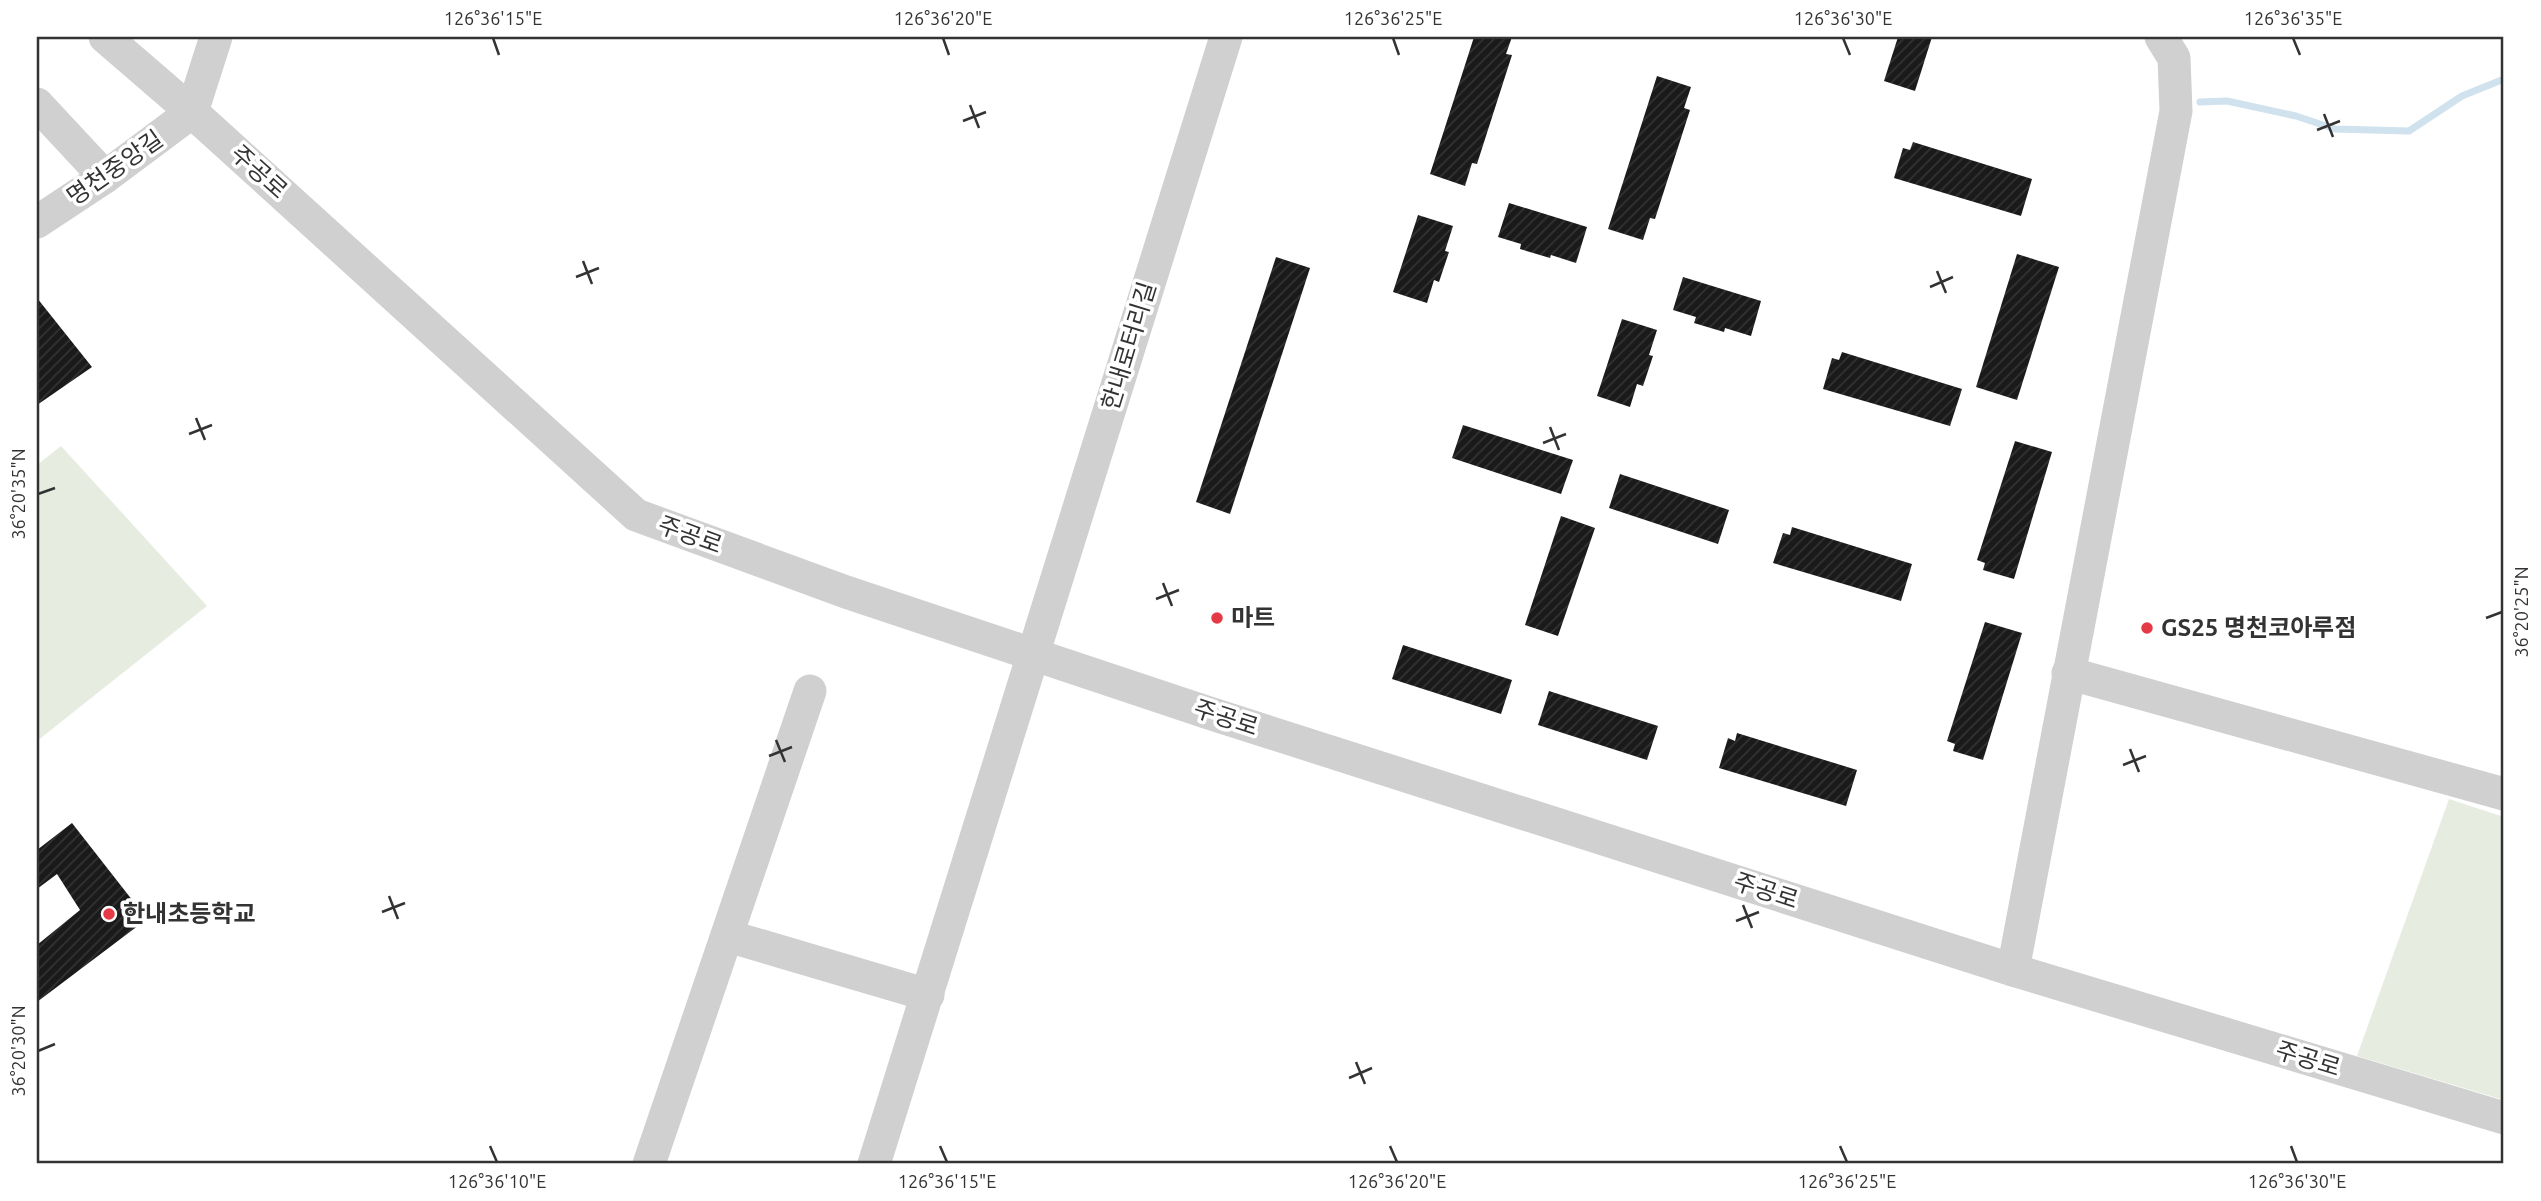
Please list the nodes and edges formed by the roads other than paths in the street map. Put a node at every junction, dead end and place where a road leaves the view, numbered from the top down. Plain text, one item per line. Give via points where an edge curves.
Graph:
1 (105, 37) edge
2 (216, 37) edge
3 (1226, 37) edge
4 (2169, 44) edge
5 (37, 104) edge
6 (192, 112) junction
7 (105, 177) junction
8 (38, 218) edge
9 (1032, 655) junction
10 (2068, 673) junction
11 (810, 691) dead end
12 (2504, 794) edge
13 (728, 936) junction
14 (2013, 970) junction
15 (928, 995) junction
16 (2504, 1118) edge
17 (649, 1164) edge
18 (874, 1164) edge

1 - 6 street, 주공로
2 - 6 street
3 - 9 street, 한내로터리길
4 - 10 street via 2176,111
5 - 7 street
6 - 7 street, 명천중앙길
6 - 9 street, 주공로 via 636,515
7 - 8 street, 명천중앙길
9 - 14 street, 주공로
9 - 15 street, 한내로터리길
10 - 12 street
10 - 14 street
11 - 13 street
13 - 15 street
13 - 17 street
14 - 16 street, 주공로
15 - 18 street, 한내로터리길

